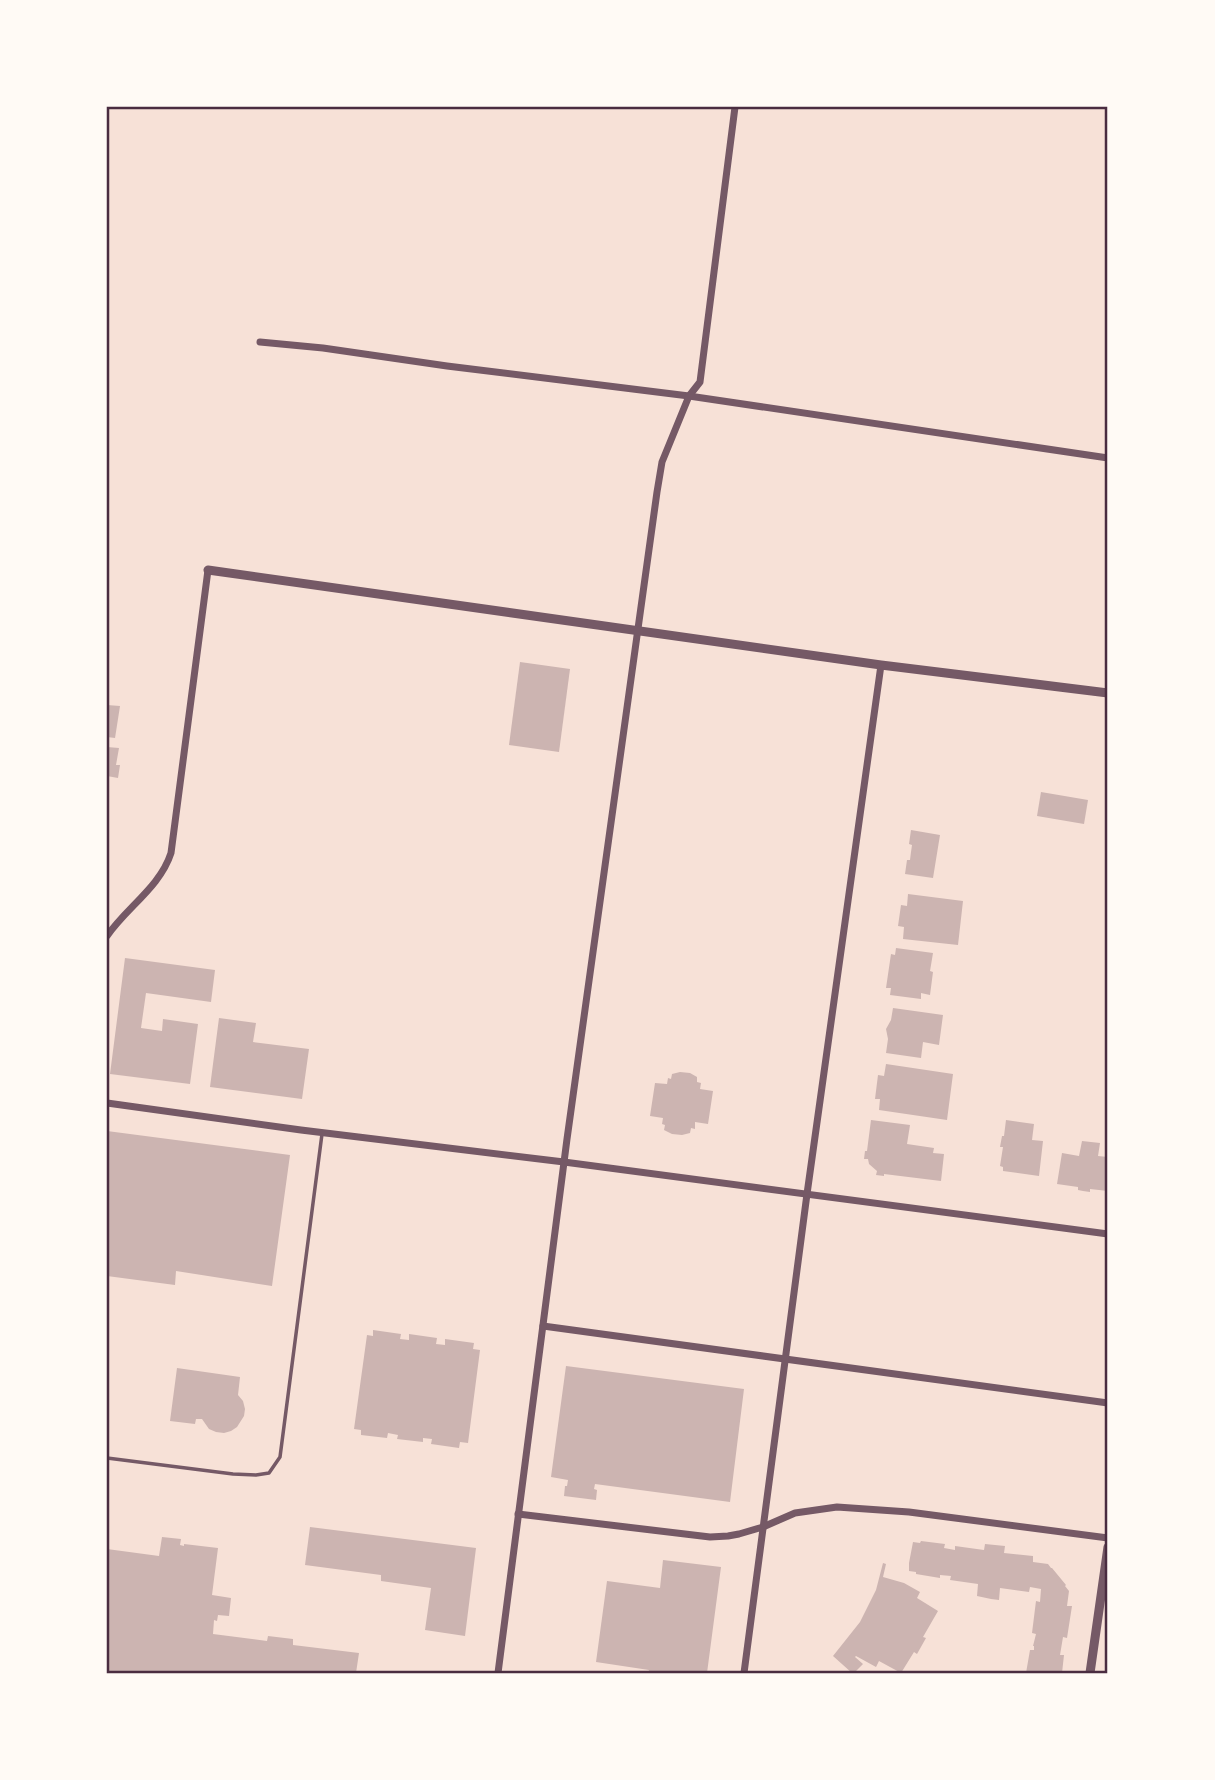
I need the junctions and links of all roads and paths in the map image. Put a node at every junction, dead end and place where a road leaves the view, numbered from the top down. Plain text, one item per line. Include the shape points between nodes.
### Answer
1 (734, 107) edge
2 (260, 342) dead end
3 (689, 396) junction
4 (1108, 458) edge
5 (208, 570) joint
6 (637, 631) junction
7 (881, 665) junction
8 (1108, 694) edge
9 (107, 936) edge
10 (107, 1103) edge
11 (323, 1132) junction
12 (564, 1162) junction
13 (807, 1194) junction
14 (1108, 1234) edge
15 (543, 1326) junction
16 (785, 1359) junction
17 (1108, 1403) edge
18 (107, 1458) edge
19 (518, 1514) junction
20 (763, 1527) junction
21 (1108, 1538) edge
22 (1108, 1547) edge
23 (498, 1673) edge
24 (744, 1673) edge
25 (1090, 1673) edge

1 - 3 street via 701,383
2 - 3 street
3 - 4 street
3 - 6 street via 662,462
5 - 6 street
5 - 9 street via 172,853 157,880
6 - 7 street
6 - 12 street
7 - 8 street
7 - 13 street
10 - 11 street
11 - 12 street
11 - 18 lane via 280,1457 270,1473 233,1474
12 - 13 street
12 - 15 street
13 - 14 street
13 - 16 street
15 - 16 street
15 - 19 street
16 - 17 street
16 - 20 street
19 - 20 street via 710,1537
19 - 23 street
20 - 21 street via 795,1513 855,1507
20 - 24 street
22 - 25 street

